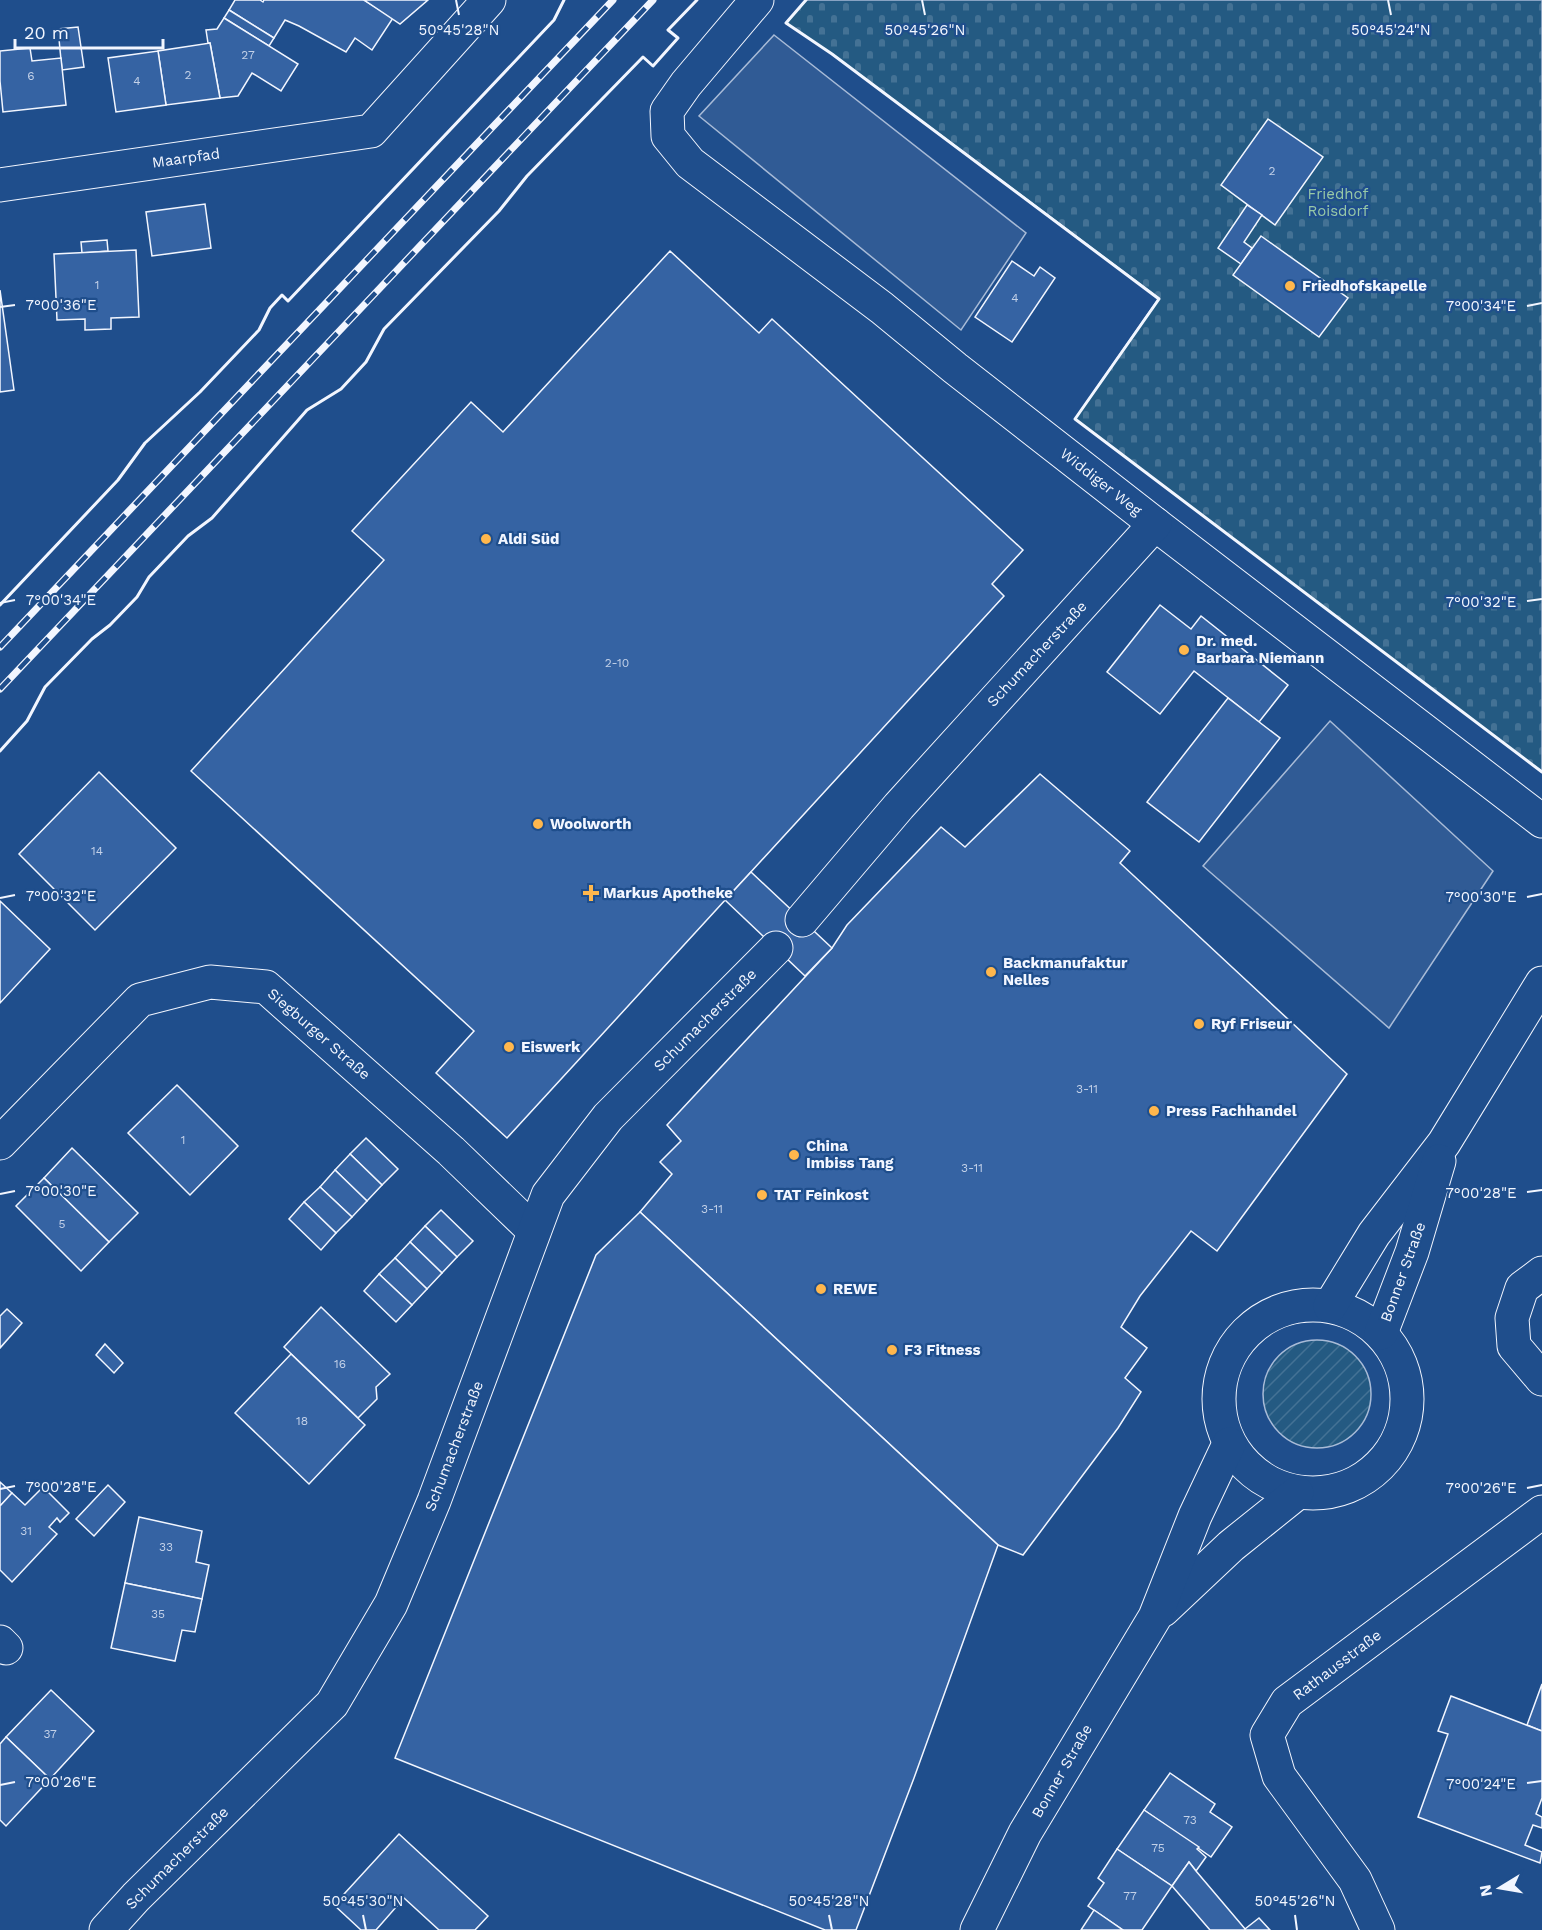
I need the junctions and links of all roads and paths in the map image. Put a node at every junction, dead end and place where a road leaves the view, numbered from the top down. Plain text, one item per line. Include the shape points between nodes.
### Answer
1 (489, 0) edge
2 (757, 0) edge
3 (0, 185) edge
4 (1155, 524) junction
5 (1542, 821) edge
6 (802, 920) dead end
7 (776, 948) dead end
8 (1542, 983) edge
9 (0, 1143) edge
10 (1444, 1143) junction
11 (534, 1231) junction
12 (1542, 1273) edge
13 (1330, 1306) junction
14 (1381, 1333) junction
15 (1542, 1379) edge
16 (1229, 1444) junction
17 (1296, 1493) junction
18 (1542, 1512) edge
19 (1155, 1617) junction
20 (106, 1930) edge
21 (977, 1930) edge
22 (1378, 1930) edge

1 - 3 street, Maarpfad via 371,131
2 - 4 street, Widdiger Weg via 667,111 668,136 690,163 882,308
4 - 5 street, Widdiger Weg
4 - 6 street, Schumacherstraße via 899,806
7 - 11 street, Schumacherstraße via 608,1117 548,1196
8 - 10 street, Bonner Straße
9 - 11 street, Siegburger Straße via 140,1000 210,982 266,987
10 - 13 street, Bonner Straße via 1374,1234
10 - 14 street, Bonner Straße via 1412,1252
11 - 20 street, Schumacherstraße via 434,1501 391,1604 332,1704
12 - 15 street via 1522,1288 1512,1318 1514,1346
13 - 14 street via 1358,1315
13 - 16 street via 1307,1304 1284,1309 1263,1318 1236,1343 1221,1376 1218,1410
14 - 17 street via 1403,1366 1408,1406 1397,1444 1372,1475 1354,1484 1336,1492
16 - 17 street via 1246,1467 1269,1484
16 - 19 street, Bonner Straße
17 - 19 street, Bonner Straße via 1231,1546
18 - 22 street, Rathausstraße via 1287,1702 1267,1735 1279,1776 1355,1880
19 - 21 street, Bonner Straße via 1026,1833

